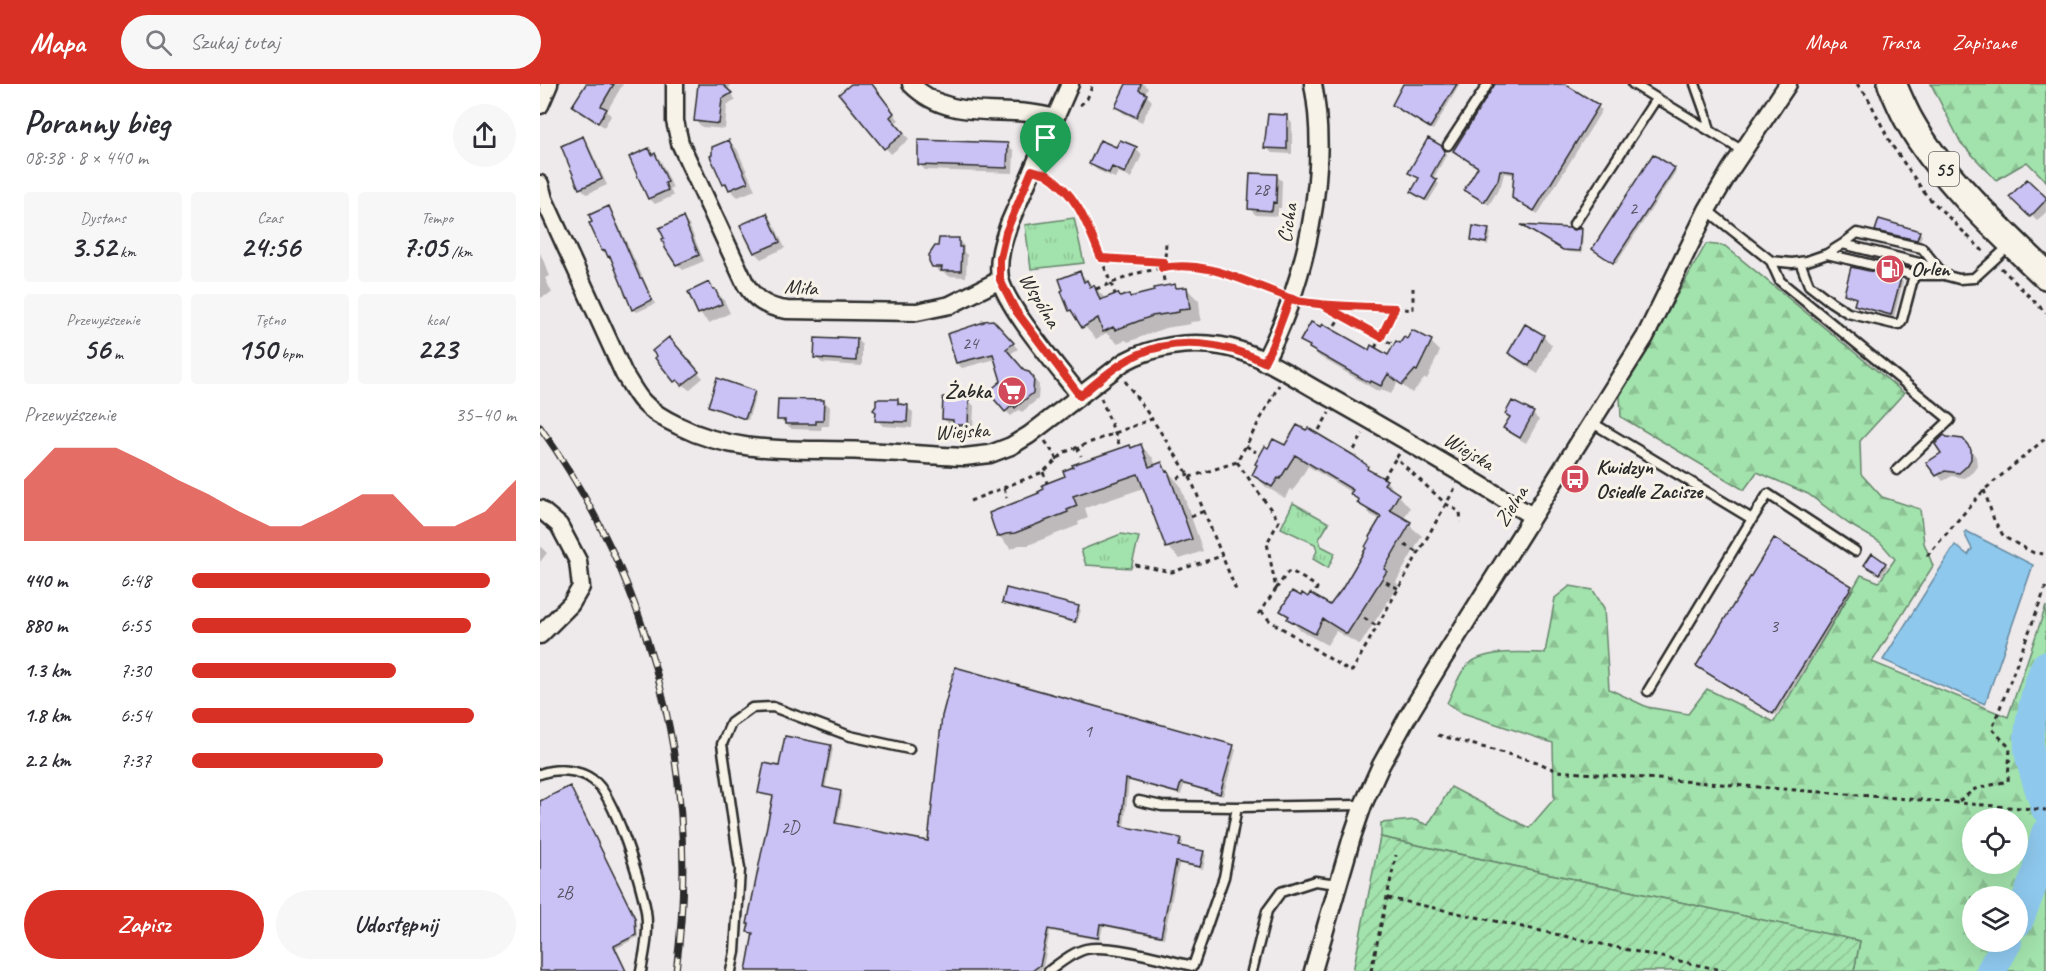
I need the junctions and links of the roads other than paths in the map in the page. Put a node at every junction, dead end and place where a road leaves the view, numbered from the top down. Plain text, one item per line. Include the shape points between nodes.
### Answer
1 (549, 84) edge
2 (675, 84) edge
3 (911, 84) edge
4 (1070, 84) edge
5 (1313, 84) edge
6 (1488, 84) edge
7 (1633, 84) edge
8 (1695, 84) edge
9 (1788, 84) edge
10 (1893, 84) edge
11 (1656, 99) junction
12 (540, 105) edge
13 (1055, 118) junction
14 (1710, 131) junction
15 (1448, 145) dead end
16 (1743, 151) junction
17 (540, 184) edge
18 (1707, 210) junction
19 (1574, 224) dead end
20 (2012, 242) junction
21 (1843, 244) junction
22 (1827, 254) junction
23 (1770, 261) junction
24 (1800, 262) junction
25 (1914, 275) junction
26 (1944, 275) junction
27 (2046, 275) edge
28 (1000, 280) junction
29 (1264, 362) junction
30 (1080, 396) junction
31 (1591, 422) junction
32 (1897, 470) dead end
33 (540, 509) edge
34 (1532, 516) junction
35 (1752, 519) junction
36 (1855, 551) dead end
37 (540, 635) edge
38 (1648, 691) dead end
39 (909, 748) dead end
40 (540, 774) edge
41 (1139, 801) dead end
42 (1363, 805) junction
43 (1237, 807) junction
44 (1338, 884) junction
45 (641, 971) edge
46 (731, 971) edge
47 (1049, 971) edge
48 (1252, 971) edge
49 (1313, 971) edge

1 - 12 street
2 - 28 street, Miła via 675,121 680,143 749,291 762,303 788,310 917,312 950,305
3 - 13 street via 928,98 952,108 1038,113
4 - 13 street, Wspólna
5 - 29 street, Cicha via 1319,133 1312,221 1303,261
6 - 15 lane
7 - 11 lane
8 - 14 lane
9 - 16 street, Zielna
10 - 20 main road, 55 via 1910,123 1937,161
11 - 14 lane
11 - 19 lane
13 - 28 street, Wspólna via 1006,232
14 - 16 lane
16 - 18 street, Zielna
17 - 30 street, Wiejska via 632,388 651,409 701,436 769,450 971,457 1011,446
18 - 23 lane
18 - 31 street, Zielna via 1645,337
20 - 26 lane via 1974,278
20 - 27 main road, 55
21 - 22 lane
21 - 26 lane via 1923,264
21 - 26 lane via 1857,233 1922,248
22 - 24 lane
22 - 25 lane
23 - 24 lane
23 - 32 lane via 1780,281 1950,420
24 - 25 lane via 1809,285 1831,302 1848,313 1894,324 1902,320
25 - 26 lane
28 - 30 street, Wspólna via 1016,311
29 - 30 street, Wiejska via 1220,346 1170,346 1138,354
29 - 34 street, Wiejska via 1408,440
31 - 34 street, Zielna
31 - 35 lane
33 - 37 street via 559,525 578,561 581,587 571,604
34 - 42 street, Zielna via 1407,717
35 - 36 lane via 1768,494
35 - 38 lane
39 - 46 lane via 850,736 773,707 752,708 731,723 722,744 740,869
40 - 45 lane via 572,771 593,779 605,792 624,833 646,912 647,941
41 - 43 lane via 1162,806
42 - 43 lane
42 - 44 street, Zielna
43 - 47 lane via 1224,877 1193,966 1101,948 1083,950
44 - 48 lane via 1315,881 1281,891 1267,911
44 - 49 street, Zielna

